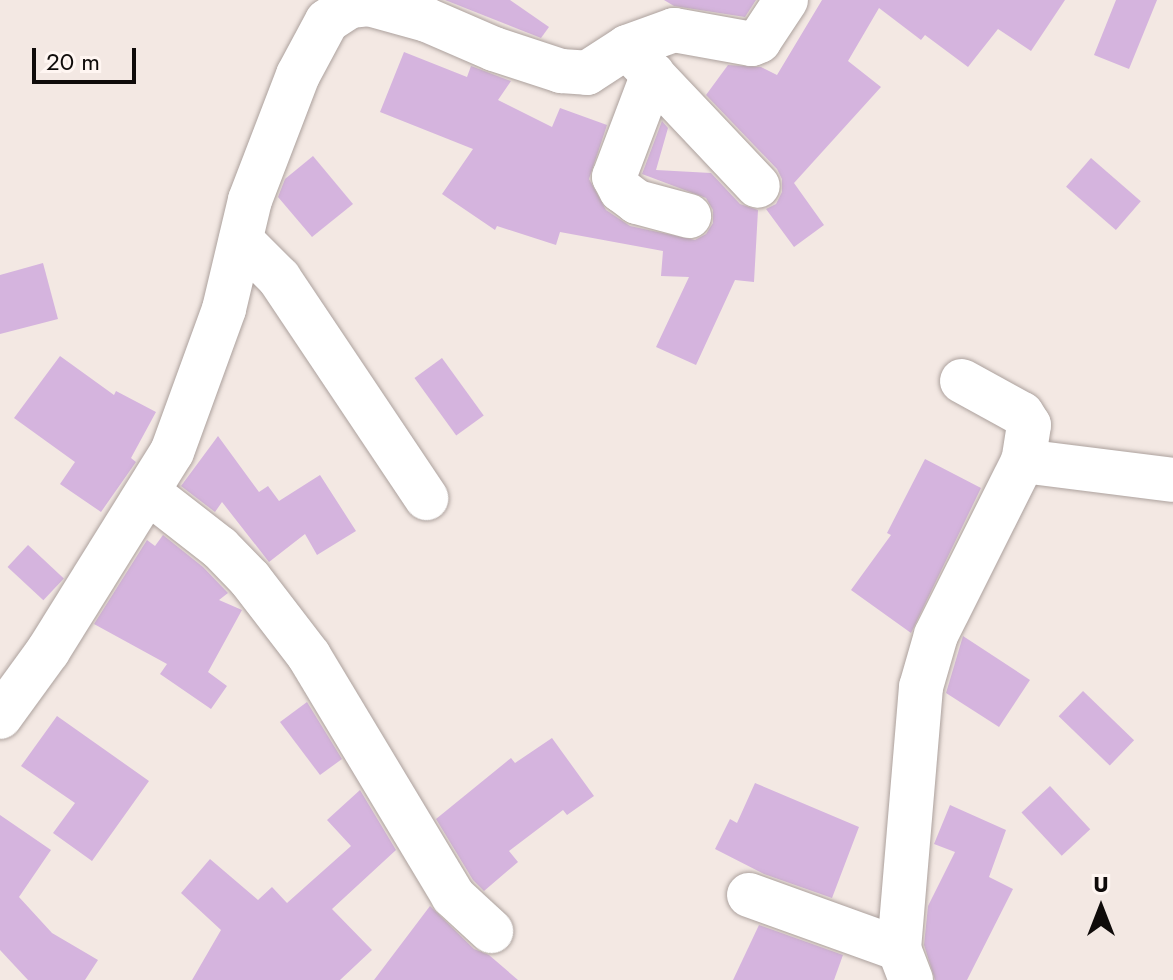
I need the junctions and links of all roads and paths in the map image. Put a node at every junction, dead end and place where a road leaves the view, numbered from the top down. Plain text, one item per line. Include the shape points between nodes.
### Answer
1 (786, 0) edge
2 (640, 61) junction
3 (758, 186) dead end
4 (689, 216) dead end
5 (241, 240) junction
6 (962, 381) dead end
7 (1023, 461) junction
8 (1173, 480) edge
9 (148, 492) junction
10 (426, 498) dead end
11 (0, 717) edge
12 (749, 895) dead end
13 (491, 931) dead end
14 (905, 964) edge

1 - 2 street via 752,44 674,30
2 - 3 street
2 - 4 street via 614,177 637,202
2 - 5 street via 587,73 561,71 427,20 369,4 350,6 327,21 298,75 250,200
5 - 9 street via 224,309 172,452
5 - 10 street via 279,278
6 - 7 street via 1022,414 1029,425
7 - 8 street
7 - 14 street via 936,635 921,687
9 - 11 street
9 - 13 street via 220,548 250,579 309,656 453,896
12 - 14 street

